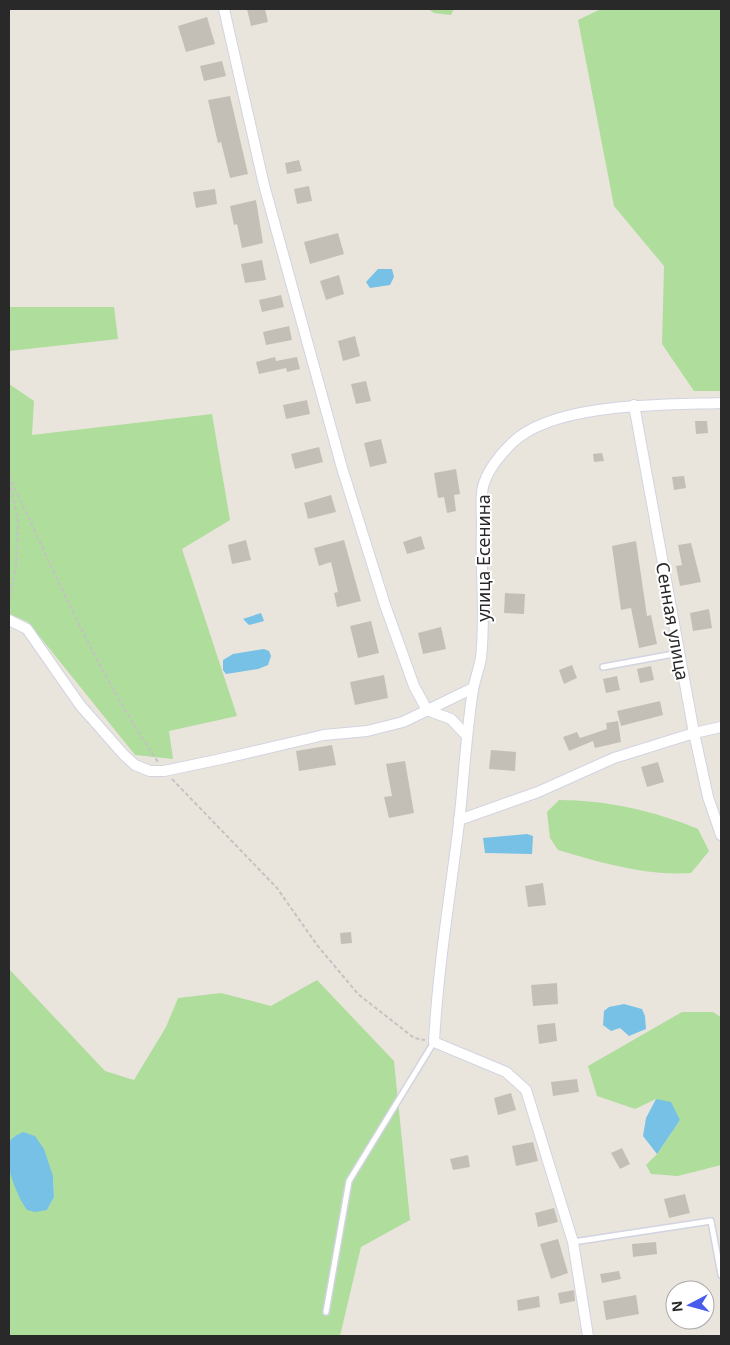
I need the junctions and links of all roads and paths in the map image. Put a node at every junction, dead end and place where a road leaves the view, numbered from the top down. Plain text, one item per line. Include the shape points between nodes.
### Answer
1 (224, 9) edge
2 (721, 403) edge
3 (634, 406) junction
4 (9, 476) edge
5 (9, 481) edge
6 (9, 600) edge
7 (9, 620) edge
8 (679, 653) junction
9 (604, 667) dead end
10 (473, 688) junction
11 (427, 710) junction
12 (721, 727) edge
13 (694, 733) junction
14 (467, 736) junction
15 (164, 771) junction
16 (459, 820) junction
17 (721, 835) edge
18 (434, 1042) junction
19 (573, 1242) junction
20 (721, 1275) edge
21 (326, 1312) dead end
22 (588, 1336) edge

1 - 11 street via 264,185 342,468 385,605 414,686
2 - 3 street, улица Есенина
3 - 8 street, Сенная улица
3 - 10 street, улица Есенина via 543,423 514,441 493,465 483,488 480,573 485,611 480,660
4 - 15 path via 85,634 143,740
5 - 6 path via 18,519 16,567
7 - 15 street via 27,629 80,705 124,755 135,765 150,771
8 - 9 lane
8 - 13 street, Сенная улица
10 - 11 street
10 - 14 street, улица Есенина
11 - 14 street via 451,719
11 - 15 street via 403,722 367,731 324,735
12 - 13 street
13 - 16 street via 614,758 538,792
13 - 17 street, Сенная улица via 708,797
14 - 16 street, улица Есенина
15 - 18 path via 277,888 317,945 358,994 414,1038
16 - 18 street, улица Есенина via 437,985
18 - 19 street via 506,1072 526,1090
18 - 21 lane via 349,1181
19 - 20 lane via 711,1221
19 - 22 street

